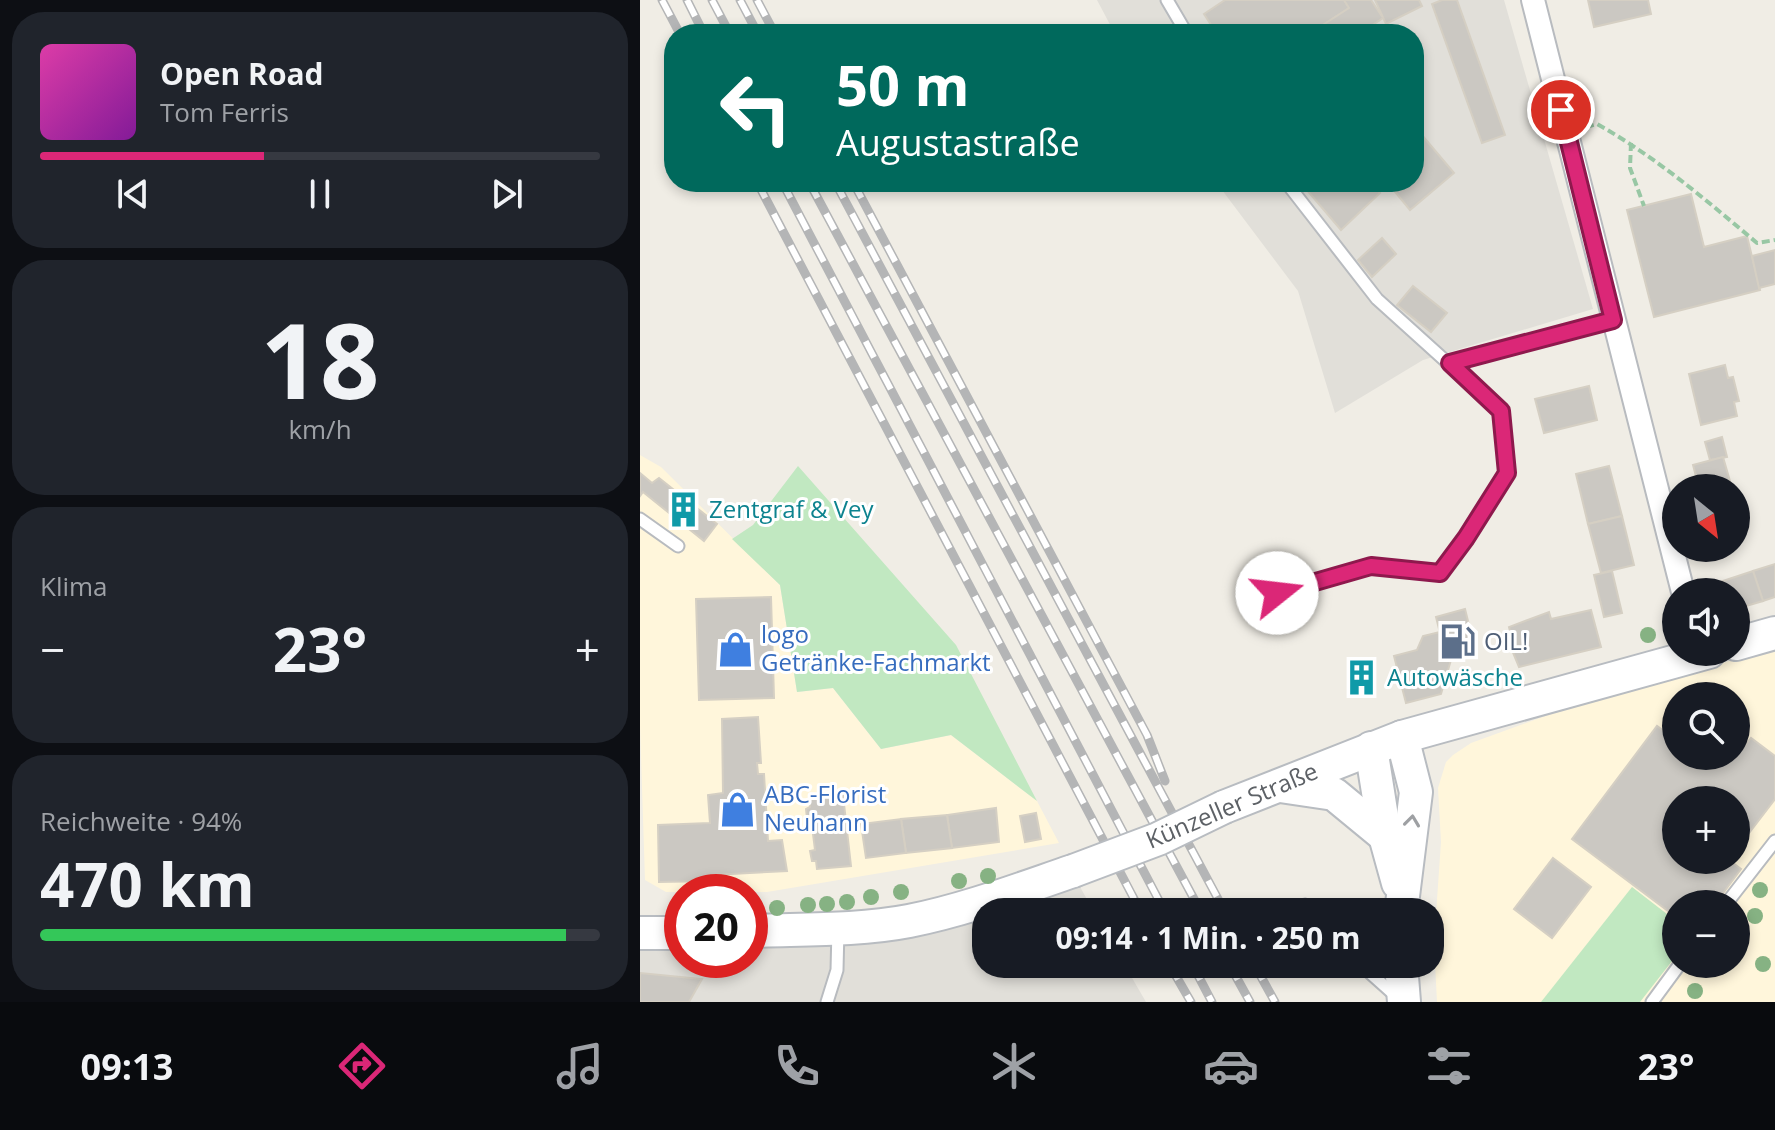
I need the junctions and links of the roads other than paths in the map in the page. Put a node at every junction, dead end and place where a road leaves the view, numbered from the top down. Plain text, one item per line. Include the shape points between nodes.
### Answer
1 (1167, 0) edge
2 (1533, 0) edge
3 (1181, 24) edge
4 (1294, 192) edge
5 (1613, 320) junction
6 (1450, 363) junction
7 (640, 519) edge
8 (678, 546) dead end
9 (1679, 578) edge
10 (1277, 593) dead end
11 (1775, 633) edge
12 (1750, 640) edge
13 (1662, 664) edge
14 (1402, 737) junction
15 (1371, 748) junction
16 (1277, 785) junction
17 (1385, 836) junction
18 (1775, 841) edge
19 (1737, 890) edge
20 (1400, 898) edge
21 (1403, 898) edge
22 (838, 929) junction
23 (768, 931) edge
24 (640, 933) edge
25 (664, 933) edge
26 (1376, 978) edge
27 (1402, 978) edge
28 (1670, 978) edge
29 (827, 1002) edge
30 (1404, 1002) edge
31 (1652, 1002) edge

1 - 3 lane
2 - 5 street
4 - 6 lane via 1377,299
5 - 6 lane
5 - 9 street
6 - 10 lane via 1501,411 1507,473 1440,573 1371,566
7 - 8 lane
11 - 12 main road
13 - 14 main road, Künzeller Straße
14 - 15 main road, Künzeller Straße
21 -> 14 main road via 1416,792
15 - 16 main road, Künzeller Straße
15 - 17 main road
16 - 17 main road via 1334,794
16 - 22 main road, Künzeller Straße, bridge via 1158,839 985,901 909,921
17 - 20 main road
18 - 19 lane
22 - 23 main road, Künzeller Straße
22 - 29 lane via 837,970
24 - 25 main road
26 - 30 lane
27 - 30 main road
28 - 31 lane

